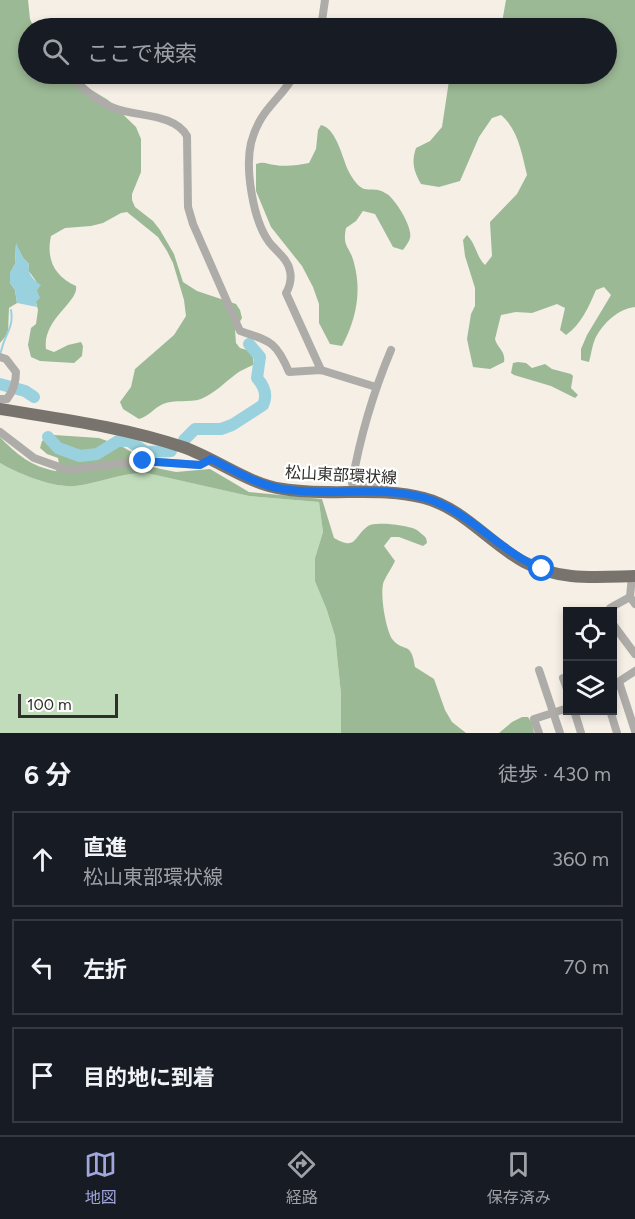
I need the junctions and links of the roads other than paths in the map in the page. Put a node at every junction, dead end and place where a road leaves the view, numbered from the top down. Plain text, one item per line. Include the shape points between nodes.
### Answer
1 (325, 0) edge
2 (322, 18) edge
3 (80, 84) edge
4 (288, 84) edge
5 (391, 350) dead end
6 (0, 357) edge
7 (321, 370) junction
8 (376, 387) junction
9 (0, 399) edge
10 (0, 409) edge
11 (0, 432) edge
12 (211, 459) junction
13 (391, 494) junction
14 (634, 576) edge
15 (632, 600) edge
16 (613, 607) edge
17 (617, 630) edge
18 (635, 654) edge
19 (539, 670) dead end
20 (635, 671) edge
21 (617, 682) edge
22 (617, 688) edge
23 (563, 709) edge
24 (553, 713) junction
25 (575, 715) edge
26 (611, 715) edge
27 (635, 731) edge
28 (539, 733) edge
29 (560, 733) edge
30 (581, 733) edge
31 (617, 733) edge

1 - 2 street
3 - 7 street via 113,108 165,120 184,130 188,207 240,331 273,343 289,372
4 - 7 street via 255,130 251,183 263,229 290,269 291,284 286,293
5 - 8 street
6 - 9 street via 16,372 12,393 7,399
7 - 8 street
8 - 13 street via 352,483 385,486
10 - 12 main road, 松山東部環状線 via 113,428
11 - 12 street via 34,458 68,470 134,461 200,465
12 - 13 main road, 松山東部環状線 via 263,484 284,489
13 - 14 main road, 松山東部環状線 via 444,505 524,562 542,569 574,578
14 - 15 street
15 - 16 street
17 - 18 street
19 - 24 street
20 - 21 street
22 - 27 street
23 - 24 street
24 - 28 street via 534,719
24 - 29 street
25 - 30 street
26 - 31 street

